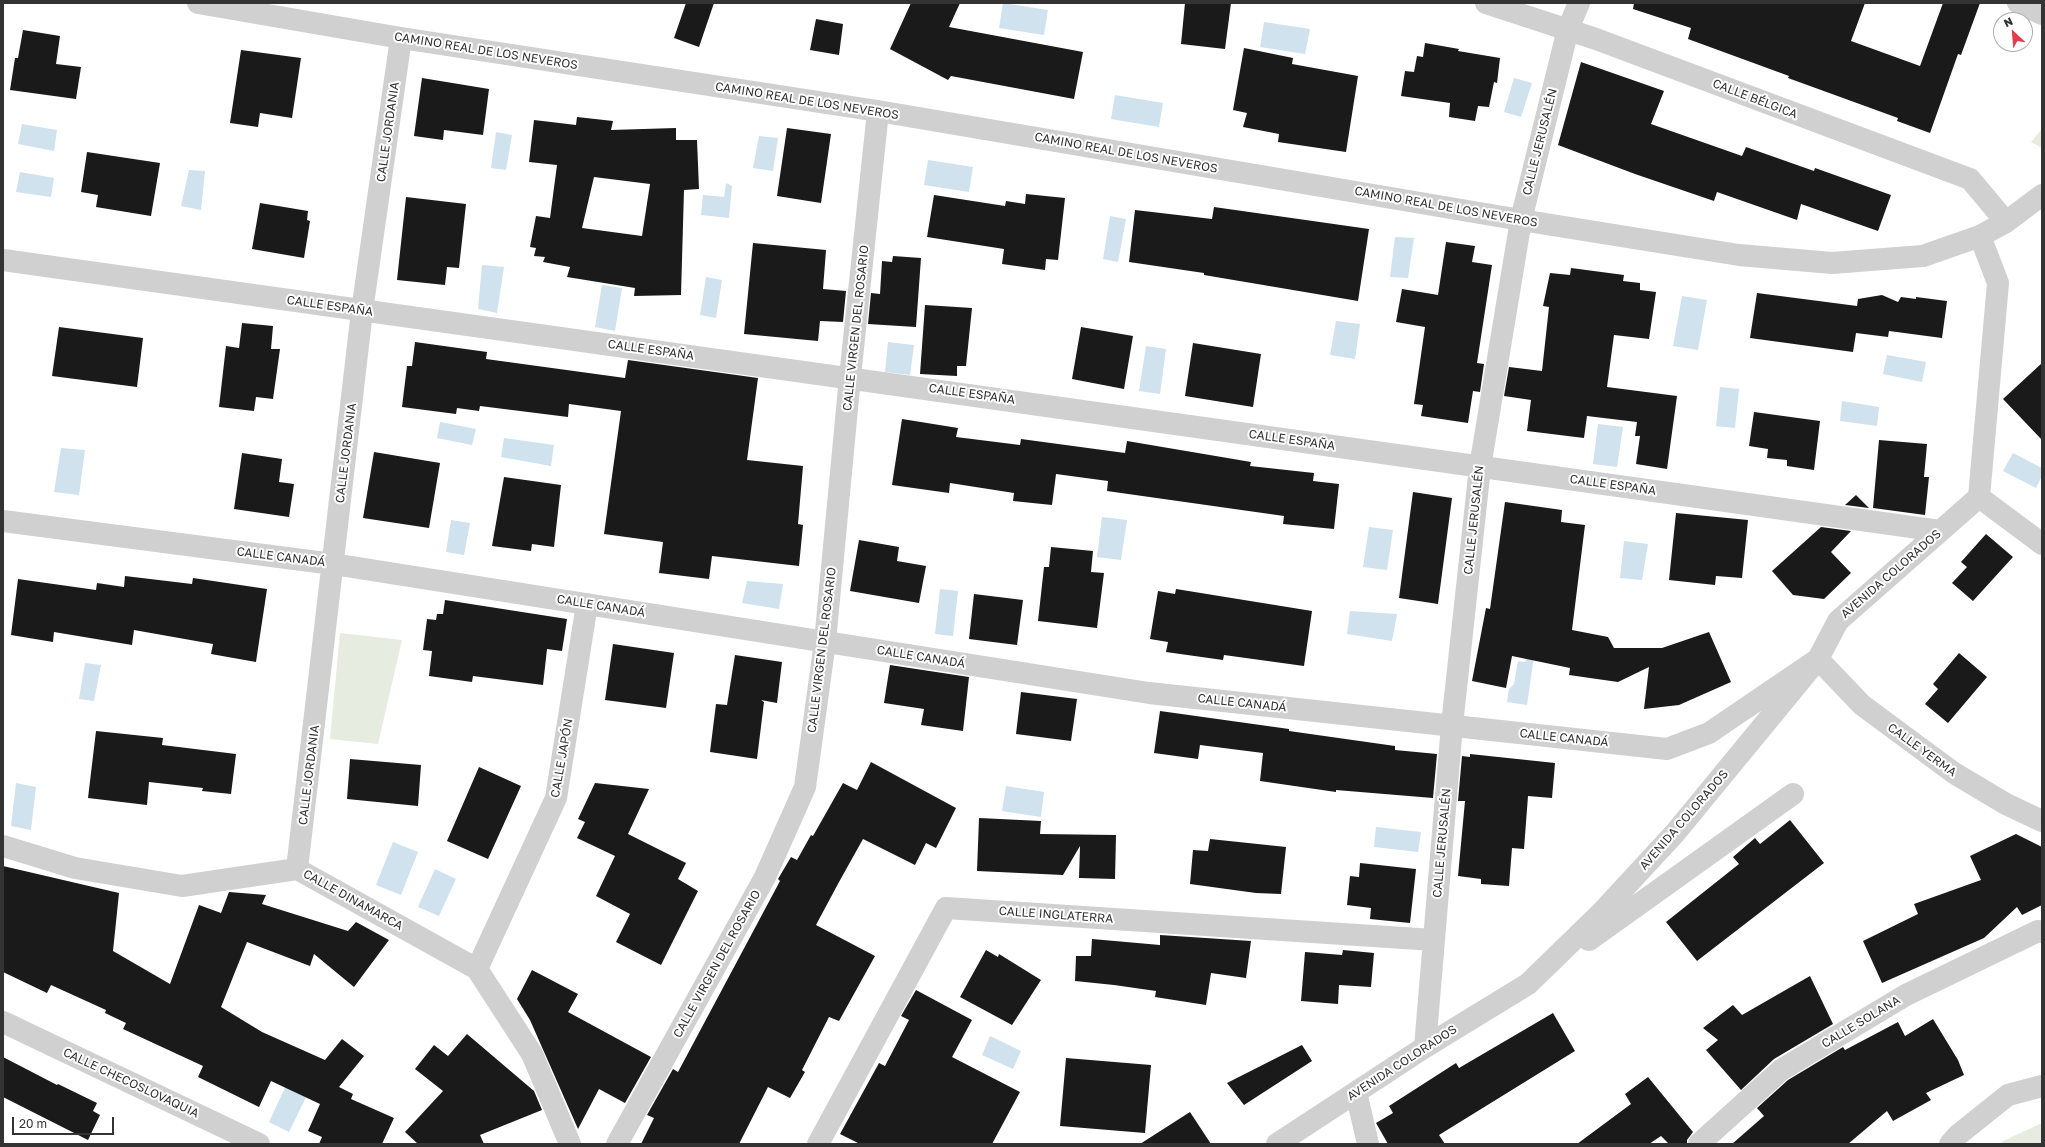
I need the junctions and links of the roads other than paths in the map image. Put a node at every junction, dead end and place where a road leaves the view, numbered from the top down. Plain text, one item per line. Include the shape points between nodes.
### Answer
1 (198, 3) edge
2 (1486, 3) edge
3 (1579, 3) edge
4 (2018, 3) edge
5 (2042, 14) edge
6 (1568, 29) junction
7 (401, 38) junction
8 (878, 112) junction
9 (2039, 203) edge
10 (1521, 220) junction
11 (2006, 222) junction
12 (1980, 236) junction
13 (3, 260) edge
14 (362, 311) junction
15 (850, 377) junction
16 (1480, 467) junction
17 (1979, 496) junction
18 (3, 521) edge
19 (1940, 531) junction
20 (2042, 544) edge
21 (333, 564) junction
22 (587, 604) junction
23 (825, 642) junction
24 (1818, 659) junction
25 (1452, 725) junction
26 (1793, 794) dead end
27 (2042, 821) edge
28 (3, 846) edge
29 (298, 869) junction
30 (2042, 932) edge
31 (1434, 940) junction
32 (477, 970) junction
33 (1528, 984) junction
34 (3, 1022) edge
35 (1425, 1047) junction
36 (2042, 1086) edge
37 (1356, 1092) junction
38 (259, 1144) edge
39 (570, 1144) edge
40 (617, 1144) edge
41 (818, 1144) edge
42 (1277, 1144) edge
43 (1368, 1144) edge
44 (1699, 1144) edge
45 (1950, 1144) edge

1 - 7 street, CAMINO REAL DE LOS NEVEROS
2 - 6 street, CALLE BÉLGICA
3 - 6 street, CALLE JERUSALÉN
4 - 5 street
6 - 10 street, CALLE JERUSALÉN
6 - 11 street, CALLE BÉLGICA via 1970,180
7 - 8 street, CAMINO REAL DE LOS NEVEROS
7 - 14 street, CALLE JORDANIA
8 - 10 street, CAMINO REAL DE LOS NEVEROS
8 - 15 street, CALLE VIRGEN DEL ROSARIO
9 - 11 street, CAMINO REAL DE LOS NEVEROS
10 - 12 street, CAMINO REAL DE LOS NEVEROS via 1739,255 1832,263 1923,256
10 - 16 street, CALLE JERUSALÉN
11 - 12 street, CAMINO REAL DE LOS NEVEROS
12 - 17 street via 1998,283
13 - 14 street, CALLE ESPAÑA
14 - 15 street, CALLE ESPAÑA
14 - 21 street, CALLE JORDANIA
15 - 16 street, CALLE ESPAÑA
15 - 23 street, CALLE VIRGEN DEL ROSARIO
16 - 19 street, CALLE ESPAÑA
16 - 25 street, CALLE JERUSALÉN
17 - 19 street, AVENIDA COLORADOS
17 - 20 street
18 - 21 street, CALLE CANADÁ
19 - 24 street, AVENIDA COLORADOS via 1838,621
21 - 22 street, CALLE CANADÁ
21 - 29 street, CALLE JORDANIA
22 - 23 street, CALLE CANADÁ
22 - 32 street, CALLE JAPÓN via 556,798
23 - 25 street, CALLE CANADÁ via 1149,693
23 - 40 street, CALLE VIRGEN DEL ROSARIO via 805,787 765,877
24 - 25 street, CALLE CANADÁ via 1709,733 1667,749
24 - 27 street, CALLE YERMA via 1862,705 1954,773 2006,804
24 - 33 street, AVENIDA COLORADOS via 1675,833 1601,914
25 - 31 street, CALLE JERUSALÉN
26 - 33 street, AVENIDA COLORADOS
28 - 29 street, CALLE DINAMARCA via 75,868 182,886
29 - 32 street, CALLE DINAMARCA
30 - 44 street, CALLE SOLANA via 1906,995 1781,1070
31 - 35 street, CALLE JERUSALÉN
31 - 41 street, CALLE INGLATERRA via 946,908
32 - 39 street, CALLE DINAMARCA via 532,1054
33 - 35 street, AVENIDA COLORADOS
34 - 38 street, CALLE CHECOSLOVAQUIA
35 - 37 street, AVENIDA COLORADOS
36 - 45 street via 2008,1095
37 - 42 street, AVENIDA COLORADOS
37 - 43 street

